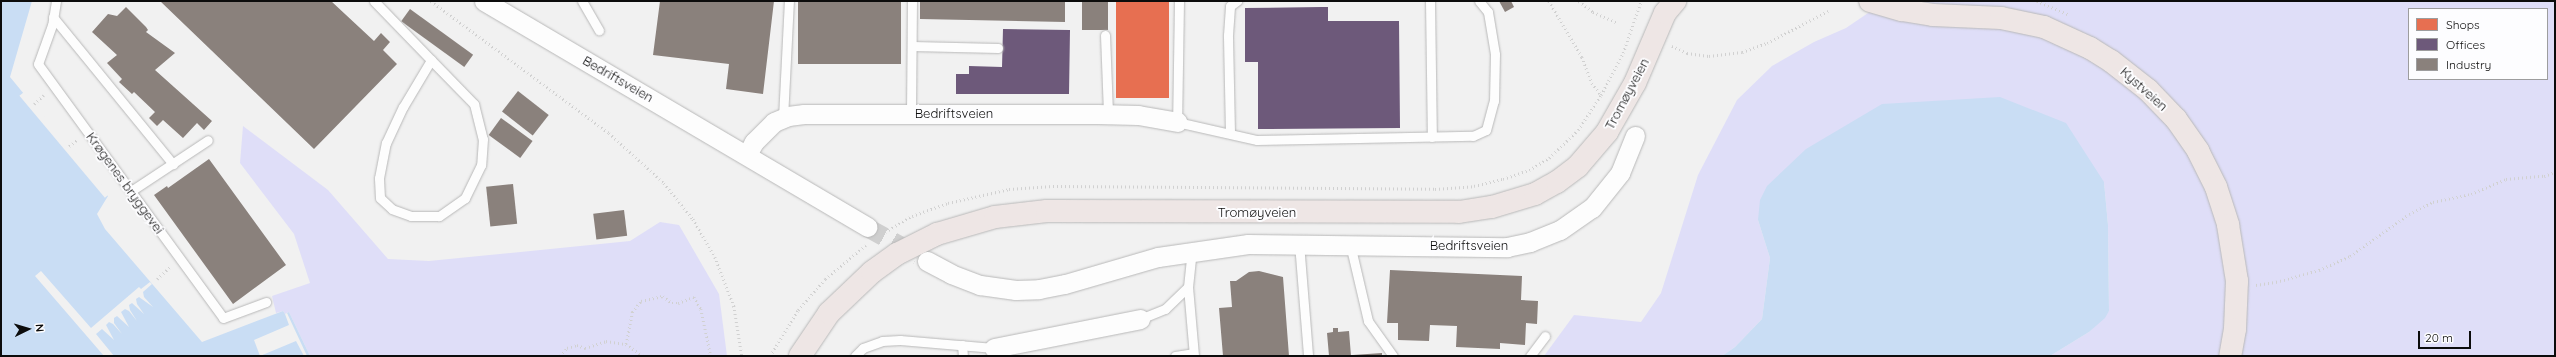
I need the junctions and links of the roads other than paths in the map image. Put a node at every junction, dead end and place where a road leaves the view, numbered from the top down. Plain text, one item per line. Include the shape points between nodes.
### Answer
1 (56, 1) edge
2 (374, 1) edge
3 (582, 1) edge
4 (789, 1) edge
5 (912, 1) edge
6 (1179, 1) edge
7 (1238, 1) edge
8 (1430, 1) edge
9 (1479, 1) edge
10 (1870, 1) edge
11 (488, 2) edge
12 (1668, 5) edge
13 (53, 17) junction
14 (599, 31) dead end
15 (1105, 35) dead end
16 (912, 46) junction
17 (998, 48) dead end
18 (431, 60) junction
19 (911, 113) junction
20 (1108, 114) junction
21 (782, 118) junction
22 (1177, 122) junction
23 (1230, 133) junction
24 (1635, 136) dead end
25 (1432, 137) junction
26 (208, 140) dead end
27 (746, 155) junction
28 (172, 164) junction
29 (131, 191) junction
30 (874, 234) tunnel mouth
31 (1299, 243) junction
32 (1350, 244) junction
33 (1192, 251) junction
34 (927, 261) tunnel mouth
35 (1188, 287) junction
36 (266, 302) dead end
37 (1140, 319) joint
38 (1545, 336) dead end
39 (962, 345) junction
40 (994, 348) joint
41 (1194, 354) edge
42 (800, 356) edge
43 (855, 356) edge
44 (963, 356) edge
45 (1175, 356) edge
46 (1308, 356) edge
47 (1393, 356) edge
48 (1530, 356) edge
49 (2230, 356) edge

1 - 13 lane, Krøgenes bryggevei
2 - 18 lane
3 - 14 lane
4 - 21 lane
5 - 16 lane
6 - 22 lane
7 - 23 lane via 1230,6 1228,35
8 - 25 lane
9 - 25 lane via 1488,12 1495,54 1494,101 1486,130 1473,136
10 - 49 main road, Kystveien via 1933,15 2001,18 2044,27 2090,48 2148,90 2176,119 2198,151 2216,187 2228,225 2237,281 2235,330
11 - 27 street, Bedriftsveien
12 - 42 main road, Tromøyveien via 1635,83 1607,132 1578,166 1535,194 1492,207 1459,212 1054,211 995,217 937,234 897,254 872,272 829,313
13 - 28 lane
13 - 29 lane, Krøgenes bryggevei via 38,64
15 - 20 lane
16 - 17 lane
16 - 19 lane
18 - 18 lane via 474,104 483,139 481,165 465,198 439,216 411,216 392,209 380,198 379,178 386,143 403,107
19 - 20 street, Bedriftsveien
19 - 21 street, Bedriftsveien via 824,113
20 - 22 street, Bedriftsveien via 1138,115
21 - 27 street, Bedriftsveien via 763,131
22 - 23 lane
23 - 25 lane via 1257,140
24 - 32 street, Bedriftsveien via 1620,173 1605,194 1576,220 1542,238 1507,247 1491,248
26 - 28 lane
27 - 30 street, Bedriftsveien
28 - 29 lane
29 - 36 lane, Krøgenes bryggevei via 222,318
31 - 32 street, Bedriftsveien
31 - 33 street, Bedriftsveien via 1248,244
31 - 46 lane
32 - 47 lane via 1368,321
33 - 34 street, Bedriftsveien via 1130,264 1065,284 1016,290 980,285
33 - 35 lane
35 - 37 lane via 1165,309
35 - 41 lane
37 - 40 street
38 - 48 lane
39 - 40 lane
39 - 43 lane via 882,341 863,348
39 - 44 lane
41 - 45 lane

